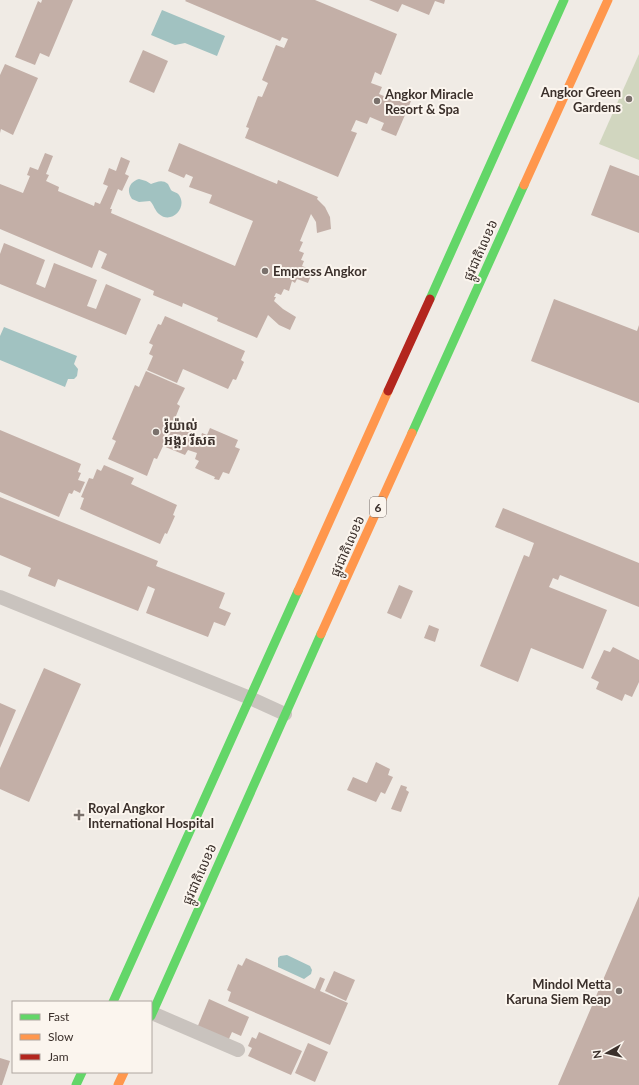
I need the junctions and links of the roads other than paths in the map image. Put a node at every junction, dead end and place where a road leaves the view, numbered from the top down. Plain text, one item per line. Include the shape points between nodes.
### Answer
1 (564, 0) edge
2 (608, 0) edge
3 (0, 597) edge
4 (250, 698) junction
5 (285, 714) junction
6 (114, 1001) edge
7 (152, 1014) edge
8 (238, 1050) dead end
9 (82, 1073) edge
10 (124, 1073) edge
11 (76, 1085) edge
12 (118, 1085) edge

1 - 4 highway, ផ្លូវជាតិលេខ៦
2 - 5 highway, ផ្លូវជាតិលេខ៦ / 6
3 - 4 street
4 - 5 street
4 - 6 highway, ផ្លូវជាតិលេខ៦
5 - 7 highway, ផ្លូវជាតិលេខ៦ / 6
7 - 8 street
9 - 11 highway
10 - 12 highway

